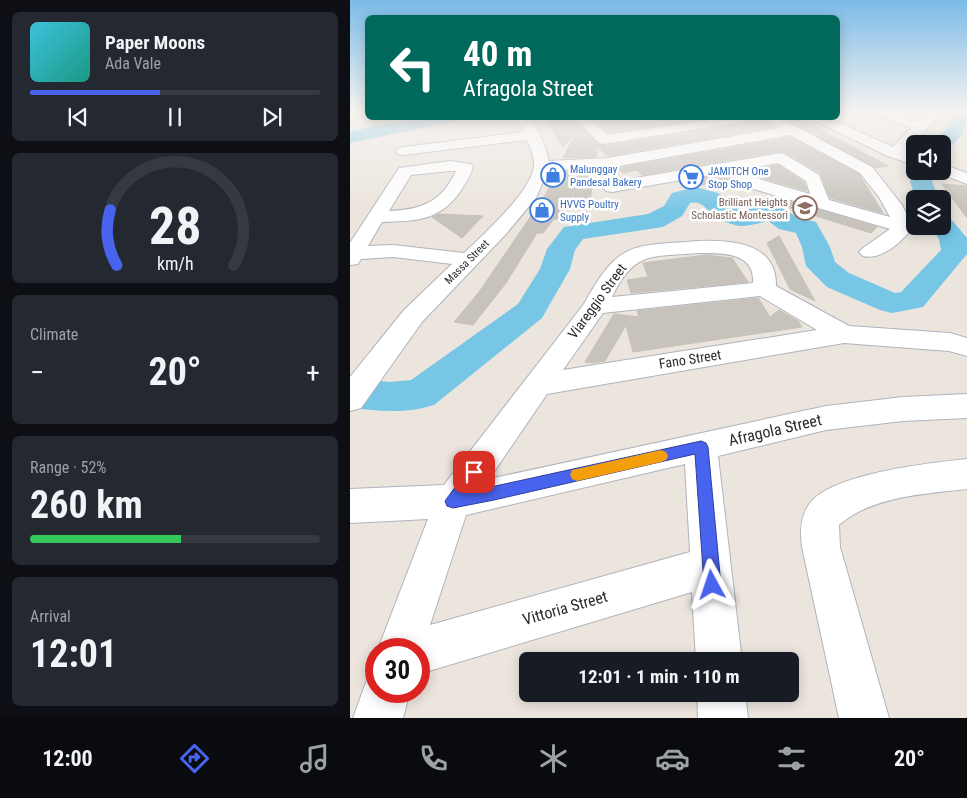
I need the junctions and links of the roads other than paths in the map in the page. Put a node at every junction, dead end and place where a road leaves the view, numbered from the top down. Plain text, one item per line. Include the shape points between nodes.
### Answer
1 (456, 145) edge
2 (536, 145) edge
3 (711, 145) edge
4 (819, 145) edge
5 (876, 145) edge
6 (900, 145) edge
7 (404, 151) dead end
8 (896, 154) junction
9 (906, 157) edge
10 (608, 163) junction
11 (542, 166) junction
12 (732, 167) junction
13 (951, 171) edge
14 (966, 175) edge
15 (822, 204) junction
16 (376, 217) junction
17 (903, 227) junction
18 (870, 252) dead end
19 (352, 256) edge
20 (468, 260) junction
21 (764, 289) junction
22 (594, 306) junction
23 (844, 334) junction
24 (967, 348) edge
25 (537, 384) junction
26 (356, 391) edge
27 (967, 406) edge
28 (701, 447) junction
29 (966, 475) edge
30 (453, 501) junction
31 (350, 506) edge
32 (711, 566) junction
33 (404, 638) edge
34 (430, 648) edge
35 (718, 652) edge
36 (722, 702) edge
37 (382, 703) edge
38 (378, 718) edge
39 (723, 718) edge
40 (864, 718) edge

1 - 7 street
2 - 11 street
3 - 10 street
4 - 17 street via 866,170 901,218
5 - 8 street
6 - 8 street
8 - 9 street
10 - 11 street
10 - 12 street via 615,193
11 - 20 street, Massa Street via 530,194
12 - 15 street via 756,184
12 - 15 street via 781,158 813,179
13 - 14 street
15 - 17 street
16 - 16 street via 405,172 457,165 465,168 447,198 434,209 418,214
16 - 19 street
17 - 18 street
19 - 20 street via 393,251
20 - 26 street, Massa Street via 412,316
21 - 22 street
21 - 22 street, Viareggio Street via 764,274 758,262 741,251 719,247 660,250 632,256 622,264
21 - 23 street
22 - 25 street, Viareggio Street
23 - 24 street via 950,342
23 - 25 street, Fano Street
25 - 30 street, Viareggio Street
27 - 28 street, Afragola Street via 826,418
28 - 30 street, Afragola Street
28 - 32 street
29 - 40 street via 898,484 840,502 824,514 819,528 821,547
30 - 31 street, Afragola Street
30 - 33 street, Viareggio Street
32 - 34 street, Vittoria Street
32 - 35 street
36 - 39 street
37 - 38 street

